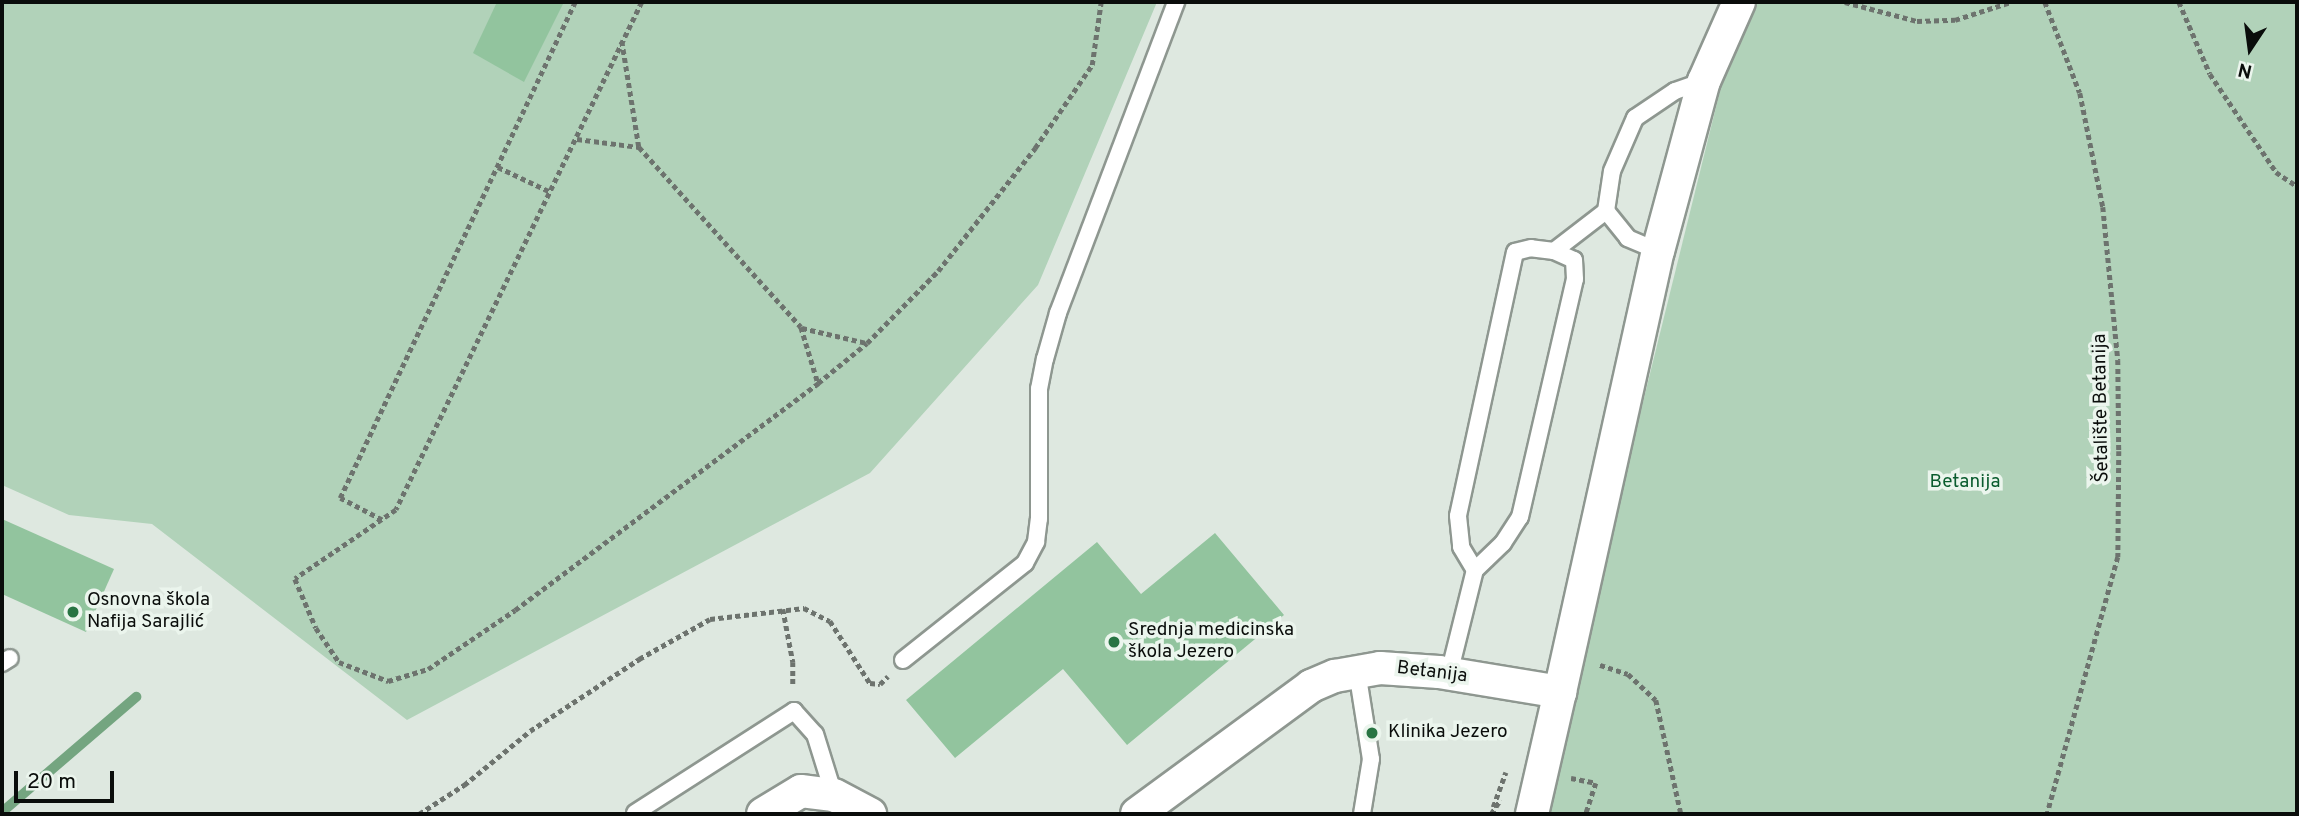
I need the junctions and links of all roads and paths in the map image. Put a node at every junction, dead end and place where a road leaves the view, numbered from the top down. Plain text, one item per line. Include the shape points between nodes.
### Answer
1 (575, 2) edge
2 (642, 2) edge
3 (1101, 2) edge
4 (1176, 2) edge
5 (1739, 2) edge
6 (1845, 2) edge
7 (2011, 2) edge
8 (2045, 2) edge
9 (2179, 2) edge
10 (622, 40) junction
11 (1704, 81) junction
12 (577, 139) junction
13 (639, 147) junction
14 (498, 167) junction
15 (2297, 186) edge
16 (551, 192) junction
17 (1606, 211) junction
18 (1554, 251) junction
19 (1658, 251) junction
20 (801, 327) junction
21 (867, 342) junction
22 (818, 383) junction
23 (382, 520) junction
24 (1475, 570) junction
25 (783, 609) junction
26 (1569, 655) junction
27 (903, 660) joint
28 (1357, 671) junction
29 (1450, 674) junction
30 (1560, 692) junction
31 (794, 710) junction
32 (834, 795) junction
33 (635, 813) edge
34 (419, 814) edge
35 (764, 814) edge
36 (870, 814) edge
37 (1137, 814) edge
38 (1362, 814) edge
39 (1532, 814) edge
40 (1681, 814) edge
41 (2047, 814) edge

1 - 14 path
2 - 10 path
3 - 21 path via 1092,65 1035,148 938,271
4 - 27 lane via 1058,313 1045,359 1038,411 1036,542 1025,563
5 - 11 street
6 - 7 path via 1917,21 1955,20
8 - 41 path, Šetalište Betanija via 2080,93 2103,207 2118,360 2119,425 2118,557
9 - 15 path via 2210,75 2276,172
10 - 12 path
10 - 13 path
11 - 17 lane via 1675,91 1635,118 1612,171
11 - 19 street
12 - 13 path
12 - 16 path
13 - 20 path
14 - 16 path
14 - 23 path via 340,498
16 - 23 path via 397,510
17 - 18 lane
17 - 19 lane via 1628,238
18 - 24 lane via 1574,260 1575,279 1520,517 1503,543
18 - 24 lane via 1531,248 1515,252 1458,516 1461,547
19 - 26 street
20 - 21 path
20 - 22 path
21 - 22 path
22 - 23 path via 515,610 428,669 388,681 339,662 316,628 295,579
24 - 29 lane
25 - 27 path via 804,608 830,621 870,683 880,684
25 - 31 path via 793,662
25 - 34 path via 710,618 530,731 464,785
26 - 30 street
26 - 40 path via 1628,674 1656,700
28 - 29 street, Betanija via 1380,668
28 - 37 street, Betanija via 1311,686
28 - 38 lane via 1371,759
29 - 30 street, Betanija
30 - 39 street
31 - 32 lane via 815,734
31 - 33 lane
32 - 35 street via 801,791
32 - 36 street

